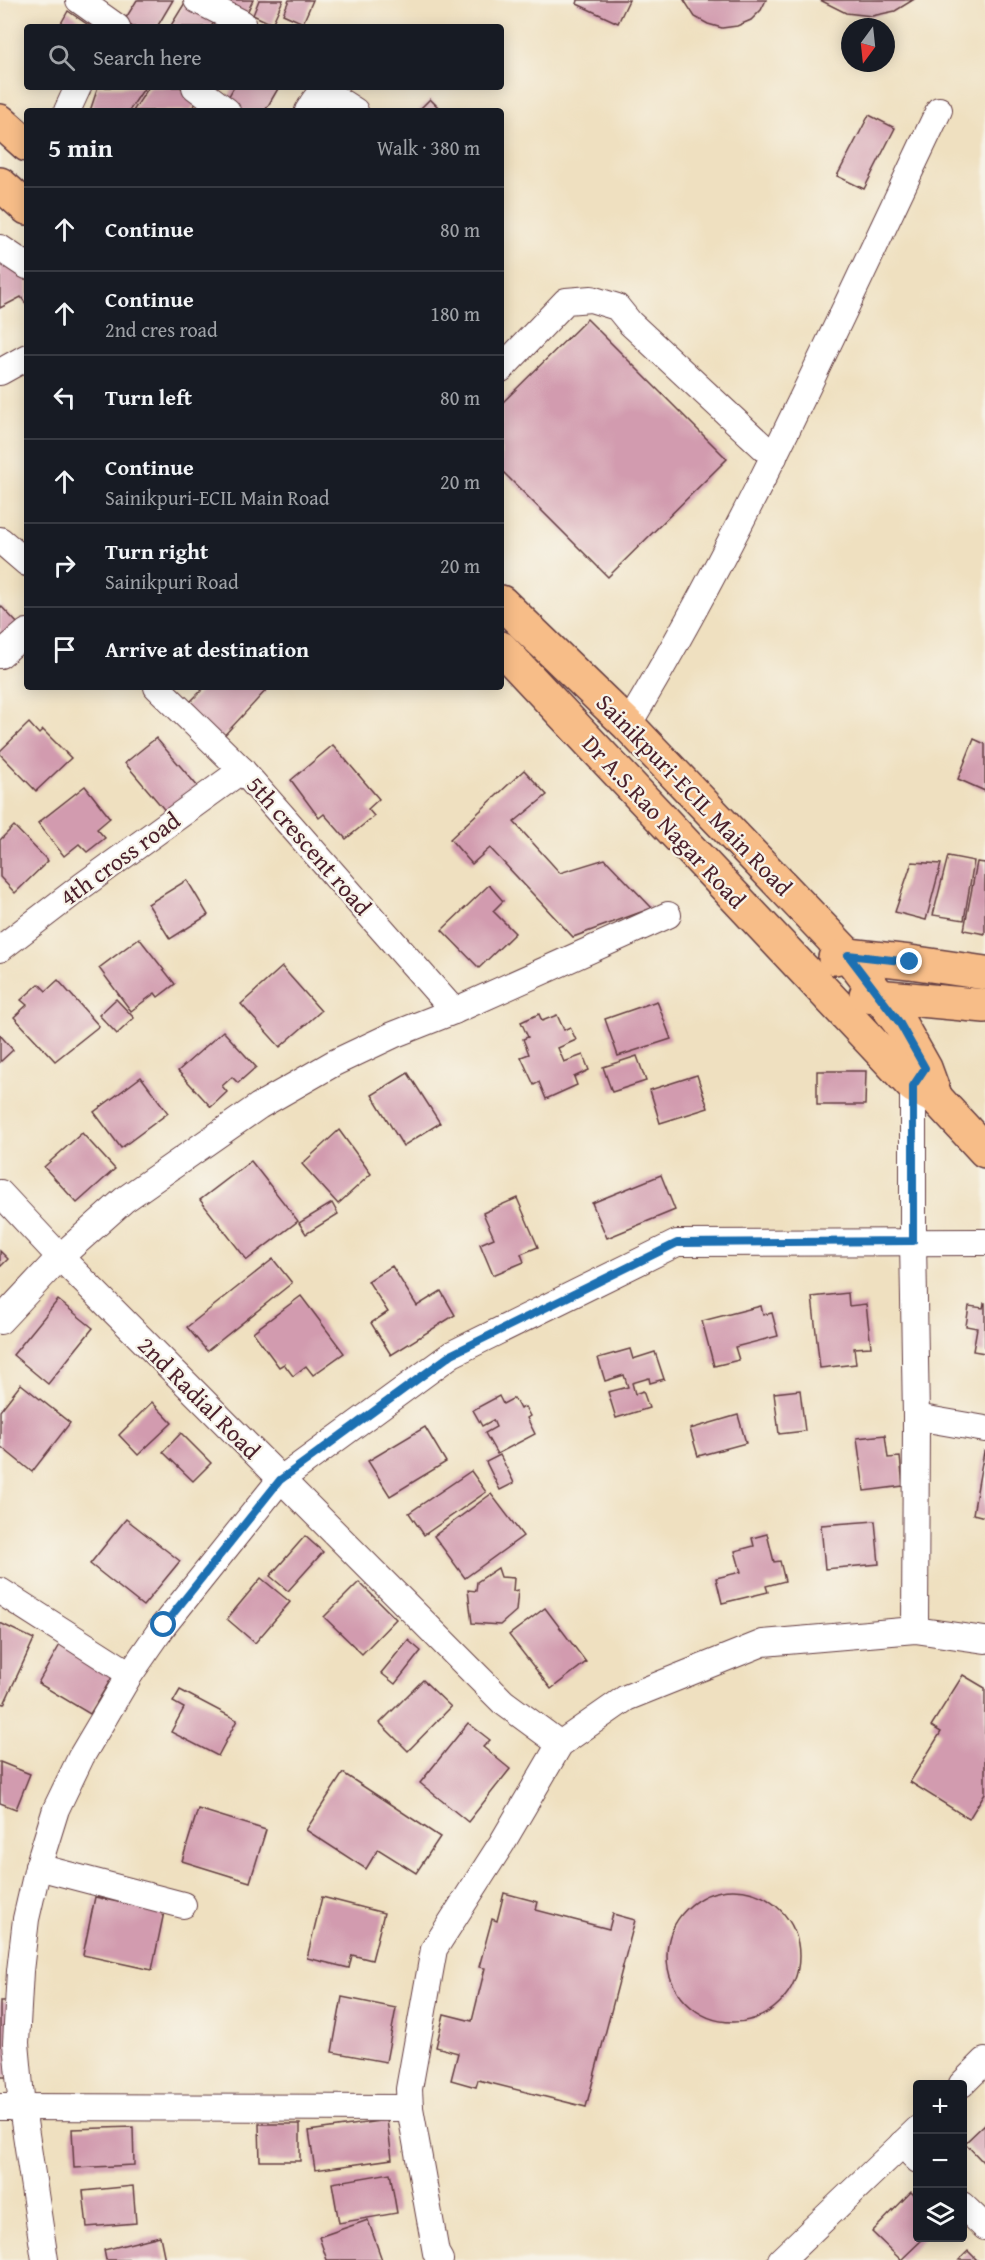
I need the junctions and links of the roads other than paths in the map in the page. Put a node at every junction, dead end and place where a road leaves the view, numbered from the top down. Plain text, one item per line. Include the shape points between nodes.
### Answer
1 (80, 0) edge
2 (197, 0) edge
3 (112, 19) edge
4 (242, 23) dead end
5 (76, 90) edge
6 (199, 90) edge
7 (68, 108) edge
8 (223, 108) edge
9 (310, 108) edge
10 (350, 108) edge
11 (939, 110) dead end
12 (0, 121) edge
13 (24, 142) edge
14 (0, 184) edge
15 (24, 205) edge
16 (0, 248) edge
17 (24, 264) edge
18 (24, 359) edge
19 (504, 366) edge
20 (0, 372) edge
21 (774, 457) junction
22 (0, 540) edge
23 (24, 560) edge
24 (504, 605) edge
25 (24, 635) edge
26 (504, 651) edge
27 (0, 655) edge
28 (160, 690) edge
29 (628, 725) junction
30 (242, 770) junction
31 (668, 915) dead end
32 (0, 949) edge
33 (848, 955) junction
34 (800, 966) junction
35 (985, 973) edge
36 (828, 994) junction
37 (879, 996) junction
38 (944, 1002) junction
39 (985, 1006) edge
40 (454, 1011) junction
41 (924, 1084) junction
42 (985, 1151) edge
43 (0, 1193) edge
44 (913, 1241) junction
45 (985, 1242) edge
46 (60, 1257) junction
47 (0, 1321) edge
48 (916, 1418) junction
49 (985, 1429) edge
50 (280, 1480) junction
51 (0, 1591) edge
52 (915, 1630) junction
53 (985, 1640) edge
54 (130, 1674) junction
55 (560, 1744) junction
56 (38, 1867) junction
57 (183, 1905) dead end
58 (985, 2061) edge
59 (967, 2080) edge
60 (11, 2107) edge
61 (410, 2108) junction
62 (912, 2144) edge
63 (967, 2209) edge
64 (985, 2227) edge
65 (45, 2260) edge
66 (440, 2260) edge
67 (781, 2260) edge

1 - 3 street
2 - 4 street
5 - 7 street
6 - 8 street
9 - 10 street via 322,93
11 - 21 street
12 - 13 main road
14 - 15 main road
16 - 17 street
18 - 20 street
19 - 21 street via 566,301 591,298 617,308
21 - 29 street via 683,632
22 - 23 street
24 - 29 main road, Sainikpuri-ECIL Main Road
25 - 27 street
26 - 34 main road, Dr A.S.Rao Nagar Road
28 - 30 street, 5th crescent road
29 - 33 main road, Sainikpuri-ECIL Main Road
30 - 32 street, 4th cross road
30 - 40 street, 5th crescent road
31 - 40 street
33 - 34 main road
33 - 35 main road
33 - 37 main road, Sainikpuri-ECIL Main Road
34 - 36 main road, Dr A.S.Rao Nagar Road
36 - 37 main road
36 - 41 main road
37 - 38 main road
37 - 41 main road, Sainikpuri-ECIL Main Road via 899,1022
38 - 39 main road
38 - 41 main road via 924,1023
40 - 46 street via 334,1063 259,1106 124,1200
41 - 42 main road
41 - 44 street
43 - 46 street, 2nd Radial Road
44 - 45 street
44 - 48 street
44 - 50 street via 677,1243 452,1354
46 - 47 street
46 - 50 street, 2nd Radial Road
48 - 49 street
48 - 52 street
50 - 54 street via 164,1625
50 - 55 street, 2nd Radial Road via 503,1702
51 - 54 street
52 - 53 street
52 - 55 street via 764,1643 626,1698
54 - 56 street via 81,1757 56,1809
55 - 61 street via 434,1949 409,2090
56 - 57 street
56 - 60 street via 20,1971
58 - 59 street
60 - 61 street
60 - 65 street
61 - 66 street
62 - 67 street
63 - 64 street

